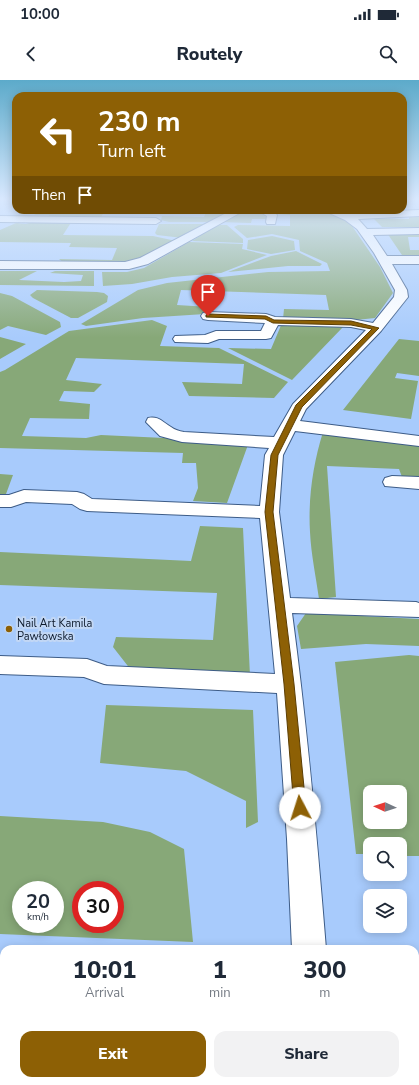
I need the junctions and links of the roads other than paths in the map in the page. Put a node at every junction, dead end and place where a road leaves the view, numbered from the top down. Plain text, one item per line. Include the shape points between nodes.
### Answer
1 (176, 245) edge
2 (372, 245) edge
3 (382, 260) junction
4 (419, 260) edge
5 (0, 264) edge
6 (208, 316) dead end
7 (273, 321) junction
8 (376, 328) junction
9 (180, 339) dead end
10 (154, 422) dead end
11 (285, 434) junction
12 (419, 441) edge
13 (392, 482) dead end
14 (419, 483) edge
15 (0, 501) edge
16 (269, 512) junction
17 (279, 605) junction
18 (416, 610) dead end
19 (0, 665) edge
20 (289, 684) junction
21 (309, 945) edge

1 - 5 street via 144,262 125,266
2 - 3 street
3 - 4 street
3 - 8 street via 408,298
6 - 7 street via 266,318
7 - 8 street via 351,323
7 - 9 street via 266,336 216,334 208,339
8 - 11 street via 299,407
10 - 11 street via 166,432 182,437
11 - 12 street
11 - 16 street via 274,455
13 - 14 street
15 - 16 street via 11,501 24,496 77,498 87,505
16 - 17 street
17 - 18 street
17 - 20 street
19 - 20 street via 87,668 104,675
20 - 21 street

